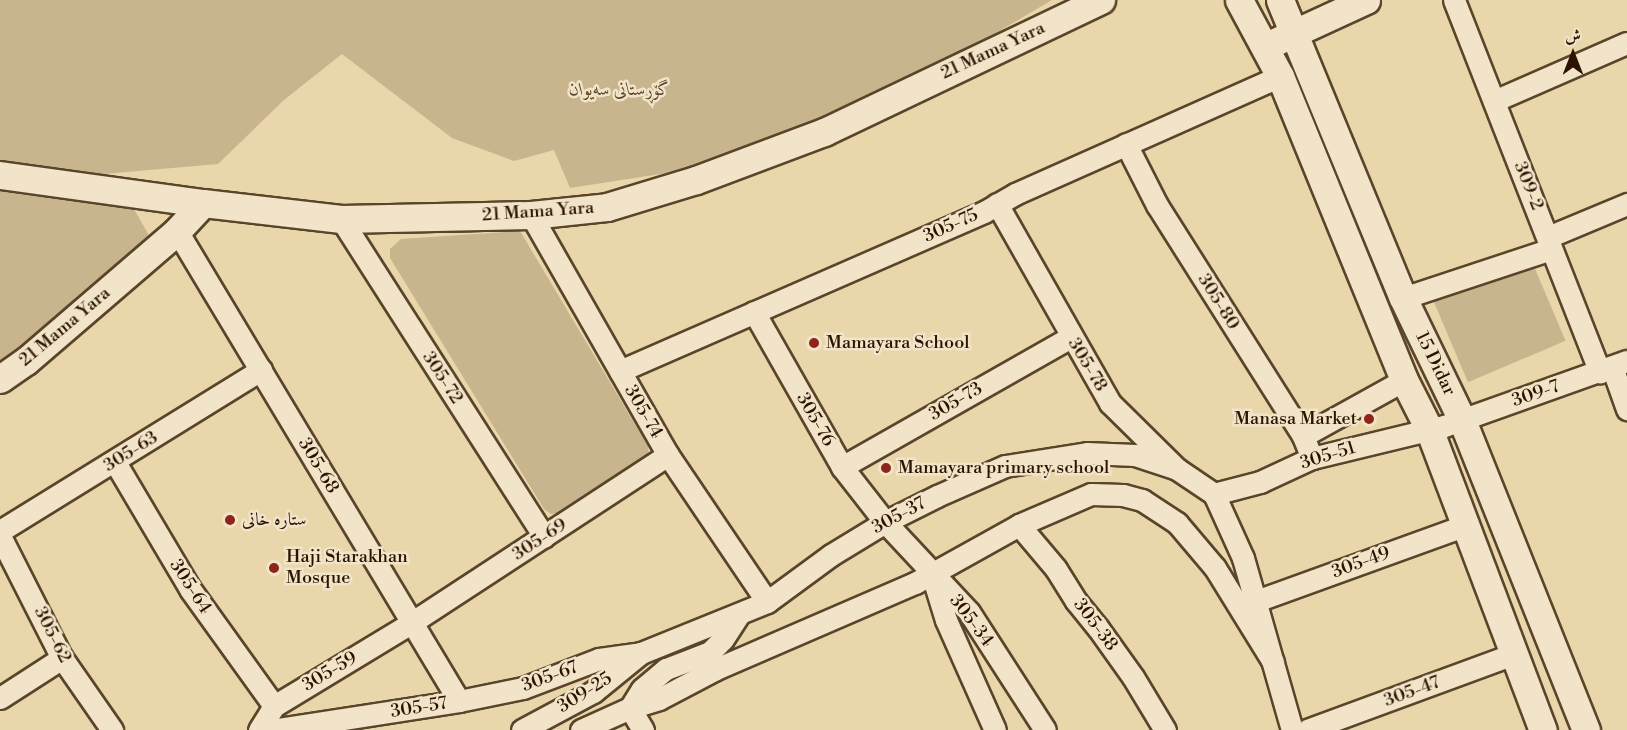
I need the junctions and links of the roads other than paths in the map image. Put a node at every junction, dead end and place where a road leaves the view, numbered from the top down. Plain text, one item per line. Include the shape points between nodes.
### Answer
1 (1101, 0) edge
2 (1239, 0) edge
3 (1280, 0) edge
4 (1366, 0) edge
5 (1454, 0) edge
6 (1293, 33) junction
7 (1627, 43) edge
8 (1264, 47) junction
9 (1280, 76) junction
10 (1494, 101) junction
11 (1126, 144) junction
12 (0, 175) edge
13 (203, 203) junction
14 (997, 204) junction
15 (1627, 204) edge
16 (531, 215) junction
17 (341, 219) junction
18 (177, 231) junction
19 (1550, 243) junction
20 (1403, 298) junction
21 (754, 312) junction
22 (1071, 337) junction
23 (1613, 367) edge
24 (261, 370) junction
25 (620, 371) junction
26 (0, 379) edge
27 (1404, 380) junction
28 (1627, 409) edge
29 (1445, 425) junction
30 (1303, 436) junction
31 (668, 455) junction
32 (1312, 458) junction
33 (115, 462) junction
34 (842, 466) junction
35 (1178, 469) junction
36 (1214, 494) junction
37 (885, 522) junction
38 (1019, 525) junction
39 (1466, 525) junction
40 (0, 531) edge
41 (0, 536) edge
42 (544, 537) junction
43 (932, 574) junction
44 (1256, 601) junction
45 (767, 602) junction
46 (738, 614) junction
47 (411, 623) junction
48 (641, 653) junction
49 (1516, 653) junction
50 (62, 658) junction
51 (1273, 662) junction
52 (0, 698) edge
53 (459, 701) junction
54 (274, 706) junction
55 (630, 708) junction
56 (523, 729) edge
57 (112, 730) edge
58 (259, 730) edge
59 (272, 730) edge
60 (581, 730) edge
61 (643, 730) edge
62 (995, 730) edge
63 (1045, 730) edge
64 (1165, 730) edge
65 (1292, 730) edge
66 (1307, 730) edge
67 (1543, 730) edge
68 (1586, 730) edge

1 - 16 street, 21 Mama Yara via 813,136 696,180 607,207
2 - 8 street, 15 Didar
3 - 6 street, 15 Didar
4 - 6 street
5 - 10 street, 309-2
6 - 8 street
6 - 20 street, 15 Didar
7 - 10 street
8 - 9 street, 15 Didar
9 - 11 street, 305-75
9 - 27 street, 15 Didar
10 - 19 street, 309-2
11 - 14 street, 305-75
11 - 30 street, 305-80 via 1157,205
12 - 13 street
13 - 17 street, 21 Mama Yara
13 - 18 street, 21 Mama Yara
14 - 21 street, 305-75
14 - 22 street, 305-78
15 - 19 street
16 - 17 street, 21 Mama Yara
16 - 25 street, 305-74
17 - 42 street, 305-72
18 - 24 street, 305-68
18 - 26 street, 21 Mama Yara
19 - 20 street
19 - 23 street, 309-2
20 - 29 street, 15 Didar
21 - 25 street, 305-75
21 - 34 street, 305-76
22 - 34 street, 305-73
22 - 35 street, 305-78 via 1110,404
23 - 28 street, 309-2
23 - 29 street, 309-7
24 - 33 street, 305-63
24 - 47 street, 305-68
25 - 31 street, 305-74
27 - 29 street, 15 Didar
27 - 30 street
29 - 32 street, 305-51
29 - 39 street, 15 Didar
29 - 68 street, 15 Didar
30 - 32 street, 305-80
31 - 42 street, 305-69
31 - 45 street, 305-74
32 - 36 street, 305-51 via 1260,482
33 - 40 street, 305-63
33 - 54 street, 305-64 via 190,589
34 - 37 street, 305-76
35 - 36 street, 305-78
35 - 37 street, 305-37 via 1135,455 1087,453 1005,466
36 - 44 street via 1243,558
37 - 43 street, 305-34
37 - 45 street, 305-37
38 - 43 street
38 - 51 street via 1091,494 1143,500 1177,523 1215,568
38 - 64 street, 305-38 via 1056,569 1133,677
39 - 44 street, 305-49
39 - 49 street, 15 Didar
41 - 50 street, 305-62
42 - 47 street, 305-69
43 - 55 street via 716,669 658,699
43 - 62 street via 946,620
43 - 63 street, 305-34 via 969,612
44 - 51 street
45 - 46 street, 305-37
46 - 48 street, 305-37
46 - 55 street via 710,652 666,669 642,689
47 - 53 street, 305-68
47 - 54 street, 305-59
48 - 53 street, 305-67 via 599,659 523,688
48 - 56 street, 309-25 via 593,692
49 - 66 street, 305-47
49 - 67 street, 15 Didar
50 - 52 street
50 - 57 street, 305-62
51 - 65 street
53 - 59 street, 305-57
54 - 58 street, 305-59
55 - 60 street
55 - 61 street

